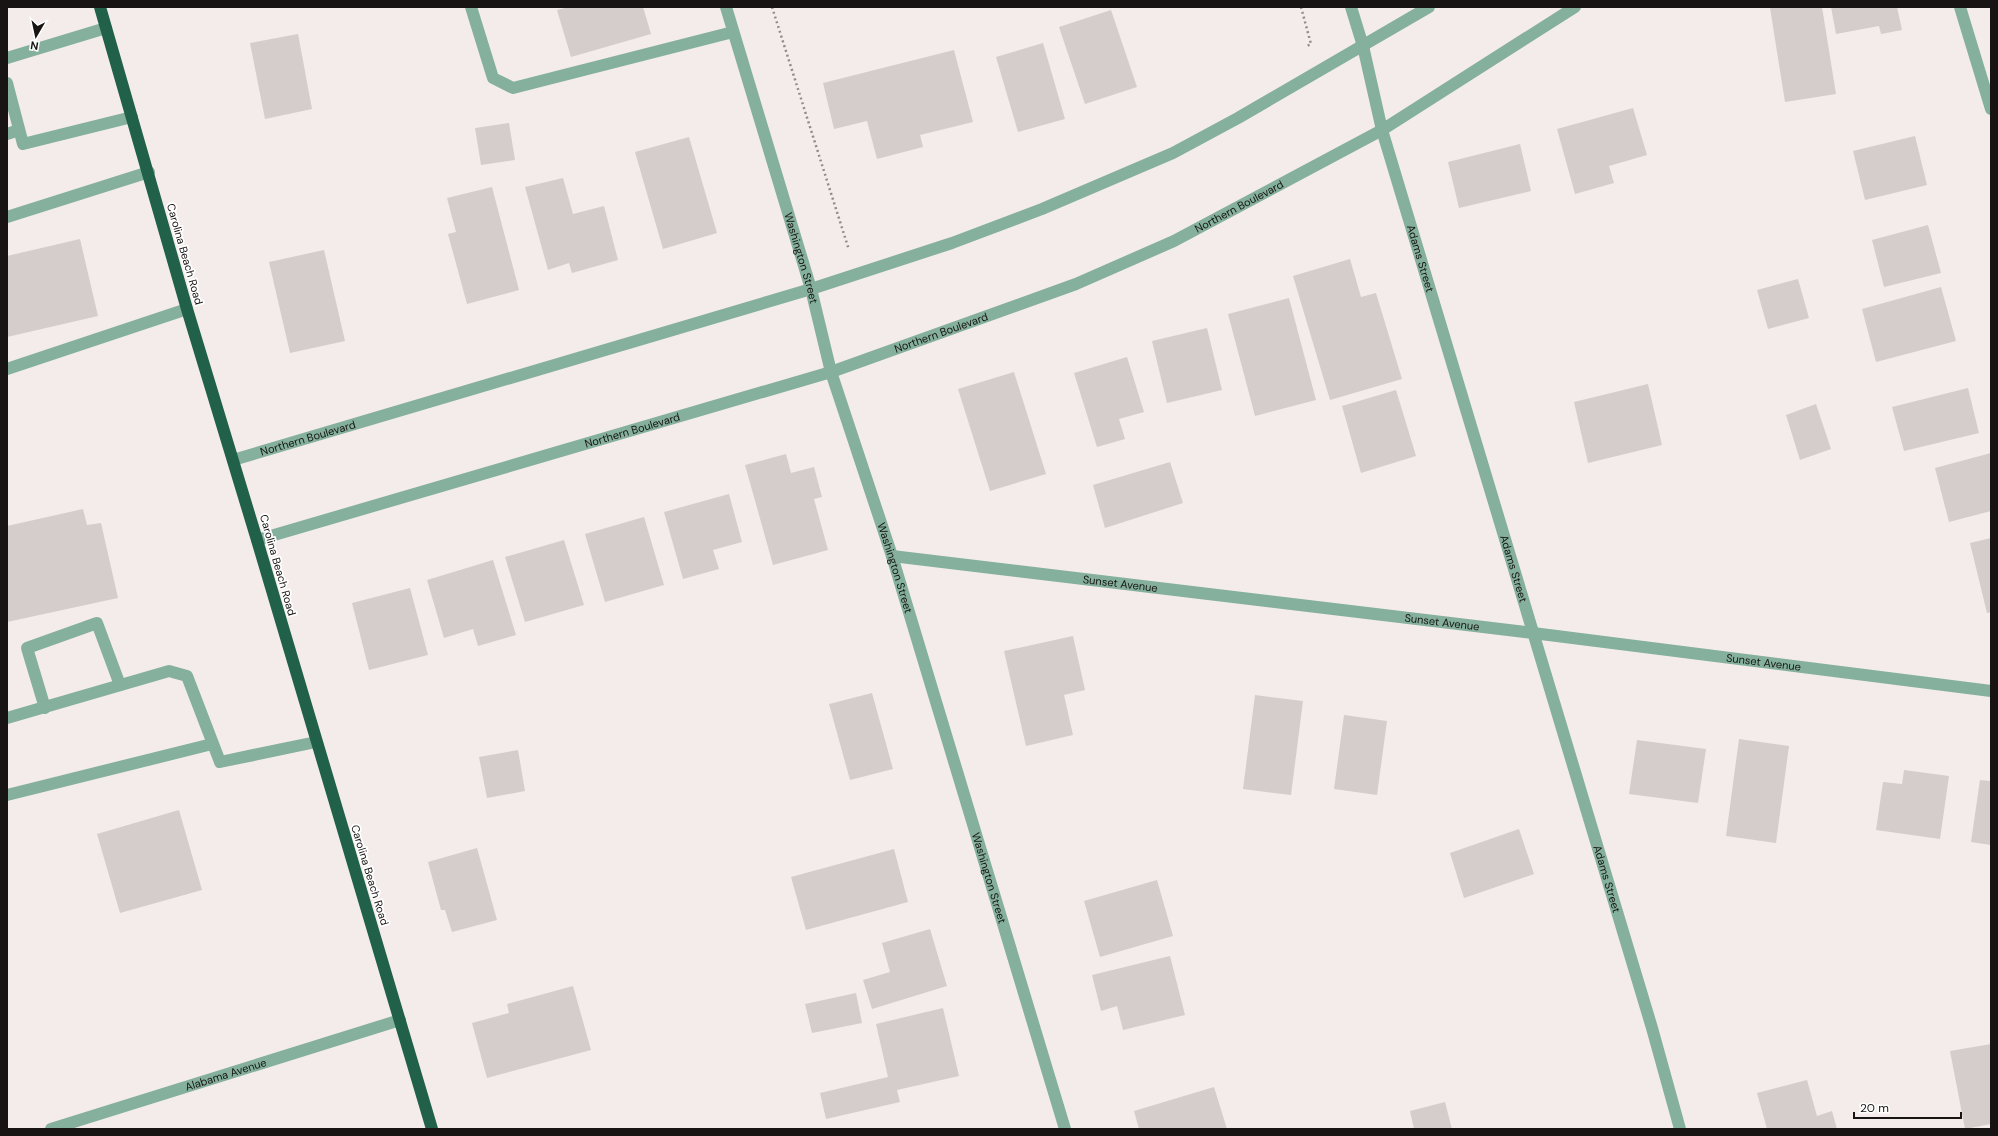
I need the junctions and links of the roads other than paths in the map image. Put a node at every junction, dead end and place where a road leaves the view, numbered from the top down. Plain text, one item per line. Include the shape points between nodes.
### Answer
1 (100, 7) edge
2 (471, 7) edge
3 (726, 7) edge
4 (1351, 7) edge
5 (1429, 7) edge
6 (1575, 7) edge
7 (1960, 7) edge
8 (106, 28) junction
9 (733, 32) junction
10 (1363, 46) junction
11 (7, 58) edge
12 (7, 83) edge
13 (1991, 109) edge
14 (132, 117) junction
15 (19, 130) junction
16 (1382, 130) junction
17 (7, 134) edge
18 (149, 172) junction
19 (7, 217) edge
20 (811, 289) junction
21 (187, 309) junction
22 (7, 369) edge
23 (831, 372) junction
24 (233, 460) junction
25 (257, 540) junction
26 (892, 556) junction
27 (1534, 633) junction
28 (120, 685) junction
29 (1991, 691) edge
30 (45, 708) junction
31 (7, 718) edge
32 (316, 742) junction
33 (212, 744) junction
34 (7, 796) edge
35 (400, 1020) junction
36 (51, 1129) edge
37 (432, 1129) edge
38 (1064, 1129) edge
39 (1680, 1129) edge

1 - 8 highway, Carolina Beach Road
2 - 9 street via 493,78 513,88
3 - 9 street, Washington Street
4 - 10 street, Adams Street
5 - 10 street, Northern Boulevard
6 - 16 street, Northern Boulevard
7 - 13 street
8 - 11 street
8 - 14 highway, Carolina Beach Road
9 - 20 street, Washington Street
10 - 16 street, Adams Street
10 - 20 street, Northern Boulevard via 1173,153 959,241
12 - 15 street
14 - 15 street via 23,144
14 - 18 highway, Carolina Beach Road
15 - 17 street
16 - 23 street, Northern Boulevard via 1174,241 1076,284
16 - 27 street, Adams Street
18 - 19 street
18 - 21 highway, Carolina Beach Road
20 - 23 street, Washington Street
20 - 24 street, Northern Boulevard
21 - 22 street
21 - 24 highway, Carolina Beach Road
23 - 25 street, Northern Boulevard
23 - 26 street, Washington Street
24 - 25 highway, Carolina Beach Road
25 - 32 highway, Carolina Beach Road
26 - 27 street, Sunset Avenue
26 - 38 street, Washington Street
27 - 29 street, Sunset Avenue
27 - 39 street, Adams Street
28 - 30 street
28 - 30 street via 97,623 27,648
28 - 33 street via 169,672 187,676
30 - 31 street
32 - 33 street via 220,762
32 - 35 highway, Carolina Beach Road
33 - 34 street
35 - 36 street, Alabama Avenue
35 - 37 highway, Carolina Beach Road

